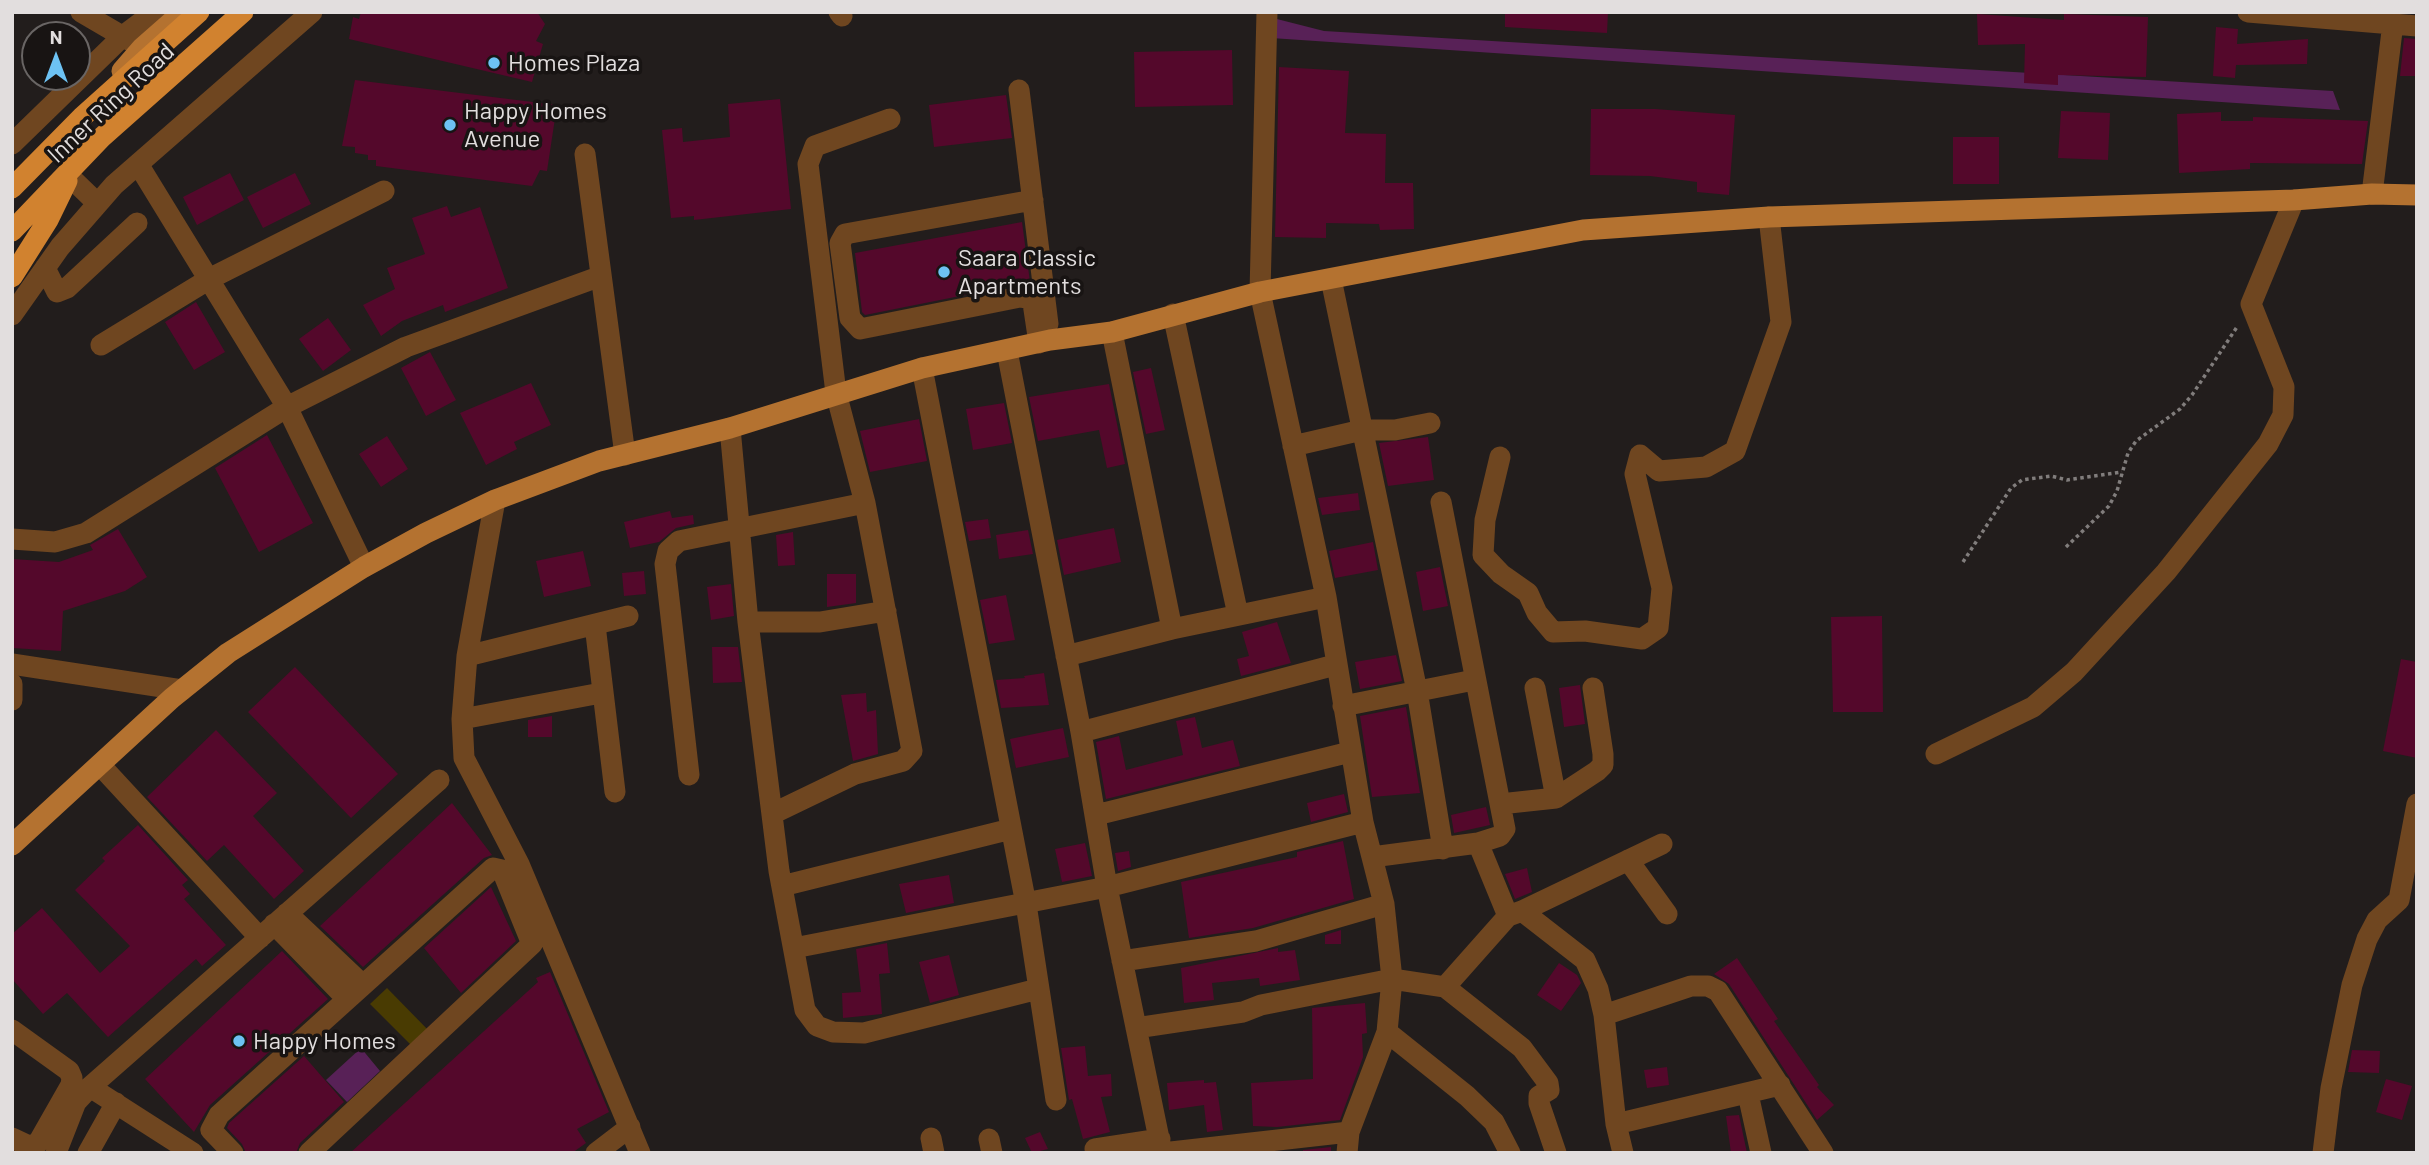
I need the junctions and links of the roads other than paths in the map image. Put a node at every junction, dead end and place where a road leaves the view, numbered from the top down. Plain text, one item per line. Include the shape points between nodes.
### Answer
1 (81, 12) edge
2 (155, 12) edge
3 (183, 12) edge
4 (200, 12) edge
5 (243, 12) edge
6 (252, 12) edge
7 (312, 12) edge
8 (2248, 12) edge
9 (1267, 13) edge
10 (2408, 22) edge
11 (123, 36) junction
12 (142, 48) junction
13 (1019, 90) dead end
14 (890, 119) dead end
15 (12, 144) edge
16 (41, 150) junction
17 (585, 154) dead end
18 (138, 164) junction
19 (12, 173) edge
20 (69, 176) junction
21 (12, 181) edge
22 (12, 188) edge
23 (383, 191) dead end
24 (2372, 194) junction
25 (2417, 195) edge
26 (1033, 200) junction
27 (2294, 200) junction
28 (97, 203) junction
29 (1769, 217) junction
30 (137, 223) dead end
31 (12, 231) edge
32 (12, 239) edge
33 (45, 268) junction
34 (601, 276) junction
35 (12, 278) edge
36 (211, 278) junction
37 (1331, 279) junction
38 (1260, 292) junction
39 (1173, 314) junction
40 (12, 315) edge
41 (1112, 332) junction
42 (1045, 341) junction
43 (101, 345) dead end
44 (1007, 351) junction
45 (922, 369) junction
46 (836, 393) junction
47 (287, 407) junction
48 (1430, 423) dead end
49 (730, 428) junction
50 (1362, 430) junction
51 (1293, 446) junction
52 (625, 455) junction
53 (1500, 457) dead end
54 (495, 500) junction
55 (1441, 502) dead end
56 (865, 503) junction
57 (739, 529) junction
58 (12, 539) edge
59 (364, 567) junction
60 (1326, 597) junction
61 (886, 611) junction
62 (1238, 615) junction
63 (628, 616) dead end
64 (748, 622) junction
65 (595, 625) junction
66 (1172, 629) junction
67 (467, 656) junction
68 (1066, 656) junction
69 (12, 664) edge
70 (1335, 665) junction
71 (1474, 680) junction
72 (12, 684) edge
73 (1535, 688) dead end
74 (1594, 688) dead end
75 (182, 690) junction
76 (1417, 691) junction
77 (601, 693) junction
78 (12, 700) edge
79 (1343, 706) junction
80 (462, 719) junction
81 (1081, 732) junction
82 (1350, 752) junction
83 (1936, 754) dead end
84 (101, 766) junction
85 (689, 775) dead end
86 (439, 779) dead end
87 (615, 792) dead end
88 (1556, 798) junction
89 (1500, 804) junction
90 (2417, 804) edge
91 (772, 814) junction
92 (1096, 815) junction
93 (1363, 822) junction
94 (1011, 829) junction
95 (1478, 843) junction
96 (1662, 844) dead end
97 (12, 845) edge
98 (1443, 849) junction
99 (1373, 857) junction
100 (1628, 860) junction
101 (782, 886) junction
102 (1107, 887) junction
103 (1026, 904) junction
104 (1384, 904) junction
105 (1515, 914) junction
106 (1667, 914) dead end
107 (274, 925) junction
108 (794, 948) junction
109 (1122, 961) junction
110 (1392, 979) junction
111 (363, 985) junction
112 (1445, 987) junction
113 (1038, 989) junction
114 (347, 999) junction
115 (1604, 1015) junction
116 (1136, 1028) junction
117 (12, 1030) edge
118 (1387, 1032) junction
119 (1780, 1085) junction
120 (83, 1094) junction
121 (1748, 1094) junction
122 (1056, 1100) dead end
123 (111, 1112) junction
124 (1616, 1124) junction
125 (630, 1127) junction
126 (12, 1138) edge
127 (1348, 1142) edge
128 (1161, 1148) edge
129 (1095, 1149) dead end
130 (61, 1152) edge
131 (88, 1153) edge
132 (193, 1153) edge
133 (233, 1153) edge
134 (309, 1153) edge
135 (596, 1153) edge
136 (640, 1153) edge
137 (1510, 1153) edge
138 (1556, 1153) edge
139 (1623, 1153) edge
140 (1761, 1153) edge
141 (1823, 1153) edge
142 (2323, 1153) edge

1 - 11 street
2 - 11 street, Inner Ring Road
3 - 12 main road, Inner Ring Road
4 - 22 highway via 82,117
5 - 31 highway via 101,138
6 - 20 main road, Inner Ring Road
7 - 18 street
8 - 10 street
9 - 38 street
10 - 24 street
11 - 12 street
11 - 15 street, Inner Ring Road
12 - 16 main road, Inner Ring Road
13 - 26 street
14 - 46 street via 815,146 809,156
16 - 19 highway
16 - 21 main road, Inner Ring Road
17 - 34 street
18 - 28 street
18 - 36 street
20 - 28 street
20 - 32 main road, Inner Ring Road
20 - 35 highway
23 - 36 street
24 - 25 main road
24 - 27 main road
26 - 42 street
26 - 42 street via 845,234 840,243 850,318 860,329 1020,297 1033,303
27 - 29 main road
27 - 83 street via 2251,304 2284,387 2283,415 2268,444 2166,572 2074,673 2033,707
28 - 33 street
29 - 37 main road via 1583,230
29 - 53 street via 1781,322 1735,451 1706,467 1659,471 1640,455 1635,474 1662,588 1658,628 1642,639 1585,631 1553,632 1528,593 1483,555 1485,520
30 - 33 street via 67,288 57,292
33 - 40 street
34 - 47 street via 406,347
34 - 52 street
36 - 43 street
36 - 47 street
37 - 38 main road
37 - 50 street
38 - 39 main road
38 - 51 street
39 - 41 main road
39 - 62 street
41 - 42 main road
41 - 66 street
42 - 44 main road
44 - 45 main road
44 - 68 street
45 - 46 main road
45 - 94 street
46 - 49 main road
46 - 56 street
47 - 58 street via 86,533 55,542
47 - 59 street
48 - 50 street
49 - 52 main road
49 - 57 street
50 - 51 street
50 - 76 street
51 - 60 street
52 - 54 main road
54 - 59 main road
54 - 67 street
55 - 71 street
56 - 57 street
56 - 61 street
57 - 64 street
57 - 85 street via 679,541 668,551 665,564
59 - 75 main road via 228,653
60 - 62 street
60 - 70 street
61 - 64 street via 820,622
61 - 91 street via 912,751 903,761 855,774
62 - 66 street
63 - 65 street
64 - 91 street
65 - 67 street
65 - 77 street
66 - 68 street
67 - 80 street
68 - 81 street
69 - 75 street
70 - 79 street
70 - 81 street
71 - 76 street
71 - 89 street
72 - 78 street
73 - 88 street
74 - 88 street via 1602,765
75 - 84 main road
76 - 79 street
76 - 98 street
77 - 80 street
77 - 87 street
79 - 82 street
80 - 125 street via 464,758 519,863
81 - 92 street
82 - 92 street
82 - 93 street
84 - 97 main road
84 - 107 street
86 - 107 street
88 - 89 street
89 - 95 street via 1504,834
90 - 142 street via 2399,900 2377,920 2353,985 2331,1088
91 - 101 street
92 - 102 street
93 - 99 street
93 - 102 street
94 - 101 street
94 - 103 street
95 - 98 street
95 - 105 street
96 - 100 street
98 - 99 street
99 - 104 street
100 - 105 street
100 - 106 street
101 - 108 street
102 - 103 street
102 - 109 street
103 - 108 street
103 - 113 street
104 - 109 street via 1256,941
104 - 110 street
105 - 112 street
105 - 115 street via 1585,960
107 - 111 street
107 - 114 street
107 - 120 street
108 - 113 street via 805,1010 817,1026 834,1032 864,1033
109 - 116 street
110 - 112 street
110 - 116 street via 1243,1012
110 - 118 street
111 - 114 street
111 - 134 street via 493,868 502,870 533,944
112 - 138 street via 1522,1048 1548,1083 1549,1090 1539,1096 1539,1103
113 - 122 street
114 - 133 street via 214,1120 211,1129
115 - 119 street via 1691,986 1708,986 1718,991
115 - 124 street
116 - 128 street
117 - 126 street via 69,1071 72,1078 38,1143 29,1146
118 - 127 street
118 - 137 street via 1494,1122
119 - 121 street
119 - 141 street
120 - 123 street
120 - 130 street
121 - 124 street
121 - 140 street
123 - 131 street
123 - 132 street
124 - 139 street
125 - 135 street
125 - 136 street
127 - 128 street
128 - 129 street

